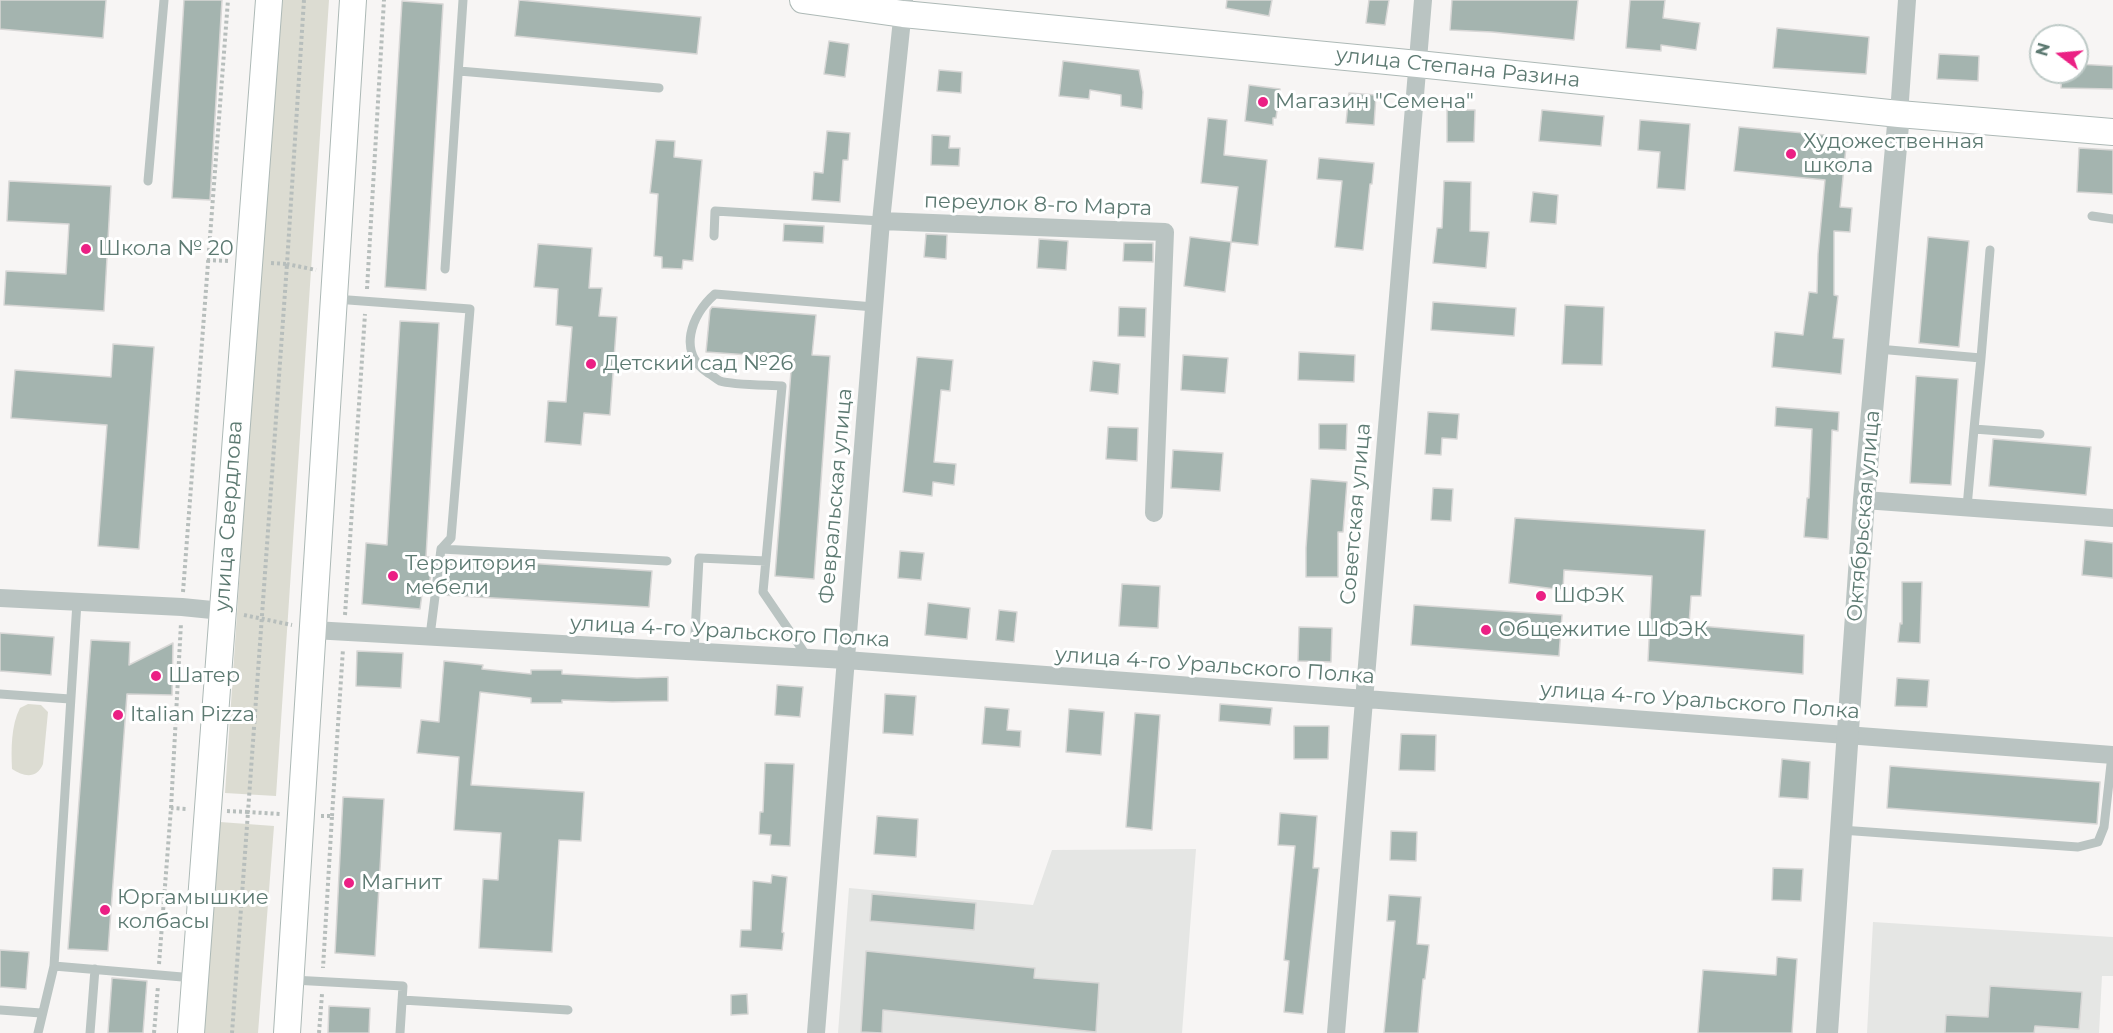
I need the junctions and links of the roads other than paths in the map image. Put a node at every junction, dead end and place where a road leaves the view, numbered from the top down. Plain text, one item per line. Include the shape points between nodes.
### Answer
1 (164, 0) edge
2 (269, 0) edge
3 (353, 0) edge
4 (463, 0) edge
5 (803, 0) edge
6 (1423, 0) edge
7 (1907, 0) edge
8 (903, 7) edge
9 (1418, 64) junction
10 (459, 71) junction
11 (659, 88) dead end
12 (1899, 114) junction
13 (2113, 132) edge
14 (148, 181) dead end
15 (2092, 216) dead end
16 (2113, 219) edge
17 (881, 221) junction
18 (714, 236) dead end
19 (1990, 250) dead end
20 (445, 269) dead end
21 (336, 299) junction
22 (874, 307) junction
23 (1878, 349) junction
24 (1981, 358) junction
25 (1974, 429) junction
26 (2040, 434) dead end
27 (1864, 500) junction
28 (1967, 507) junction
29 (1154, 513) dead end
30 (2113, 518) edge
31 (441, 549) junction
32 (667, 561) dead end
33 (766, 561) junction
34 (0, 598) edge
35 (77, 602) junction
36 (222, 611) junction
37 (314, 630) junction
38 (430, 636) junction
39 (694, 652) junction
40 (808, 658) junction
41 (846, 660) junction
42 (0, 694) edge
43 (70, 699) junction
44 (1363, 699) junction
45 (1848, 735) junction
46 (2113, 755) edge
47 (1841, 830) junction
48 (54, 966) junction
49 (95, 969) junction
50 (195, 978) junction
51 (290, 980) junction
52 (402, 1000) junction
53 (0, 1010) edge
54 (568, 1010) dead end
55 (41, 1013) junction
56 (38, 1033) edge
57 (90, 1033) edge
58 (191, 1033) edge
59 (287, 1033) edge
60 (400, 1033) edge
61 (816, 1033) edge
62 (1336, 1033) edge
63 (1827, 1033) edge

1 - 14 lane
2 - 36 main road, улица Свердлова
3 - 21 main road
4 - 10 lane
5 - 8 main road, улица Степана Разина
6 - 9 street, Советская улица
7 - 12 street, Октябрьская улица
8 - 9 main road, улица Степана Разина
8 - 17 street, Февральская улица
9 - 12 main road, улица Степана Разина
9 - 44 street, Советская улица
10 - 11 lane
10 - 20 lane
12 - 13 main road, улица Степана Разина
12 - 23 street, Октябрьская улица
15 - 16 lane
17 - 18 lane via 715,211
17 - 22 street, Февральская улица
17 - 29 street, переулок 8-го Марта via 1165,232
19 - 24 lane
21 - 31 lane via 470,309 451,538
21 - 37 main road
22 - 33 lane via 715,294 702,305 688,346 698,367 720,381 782,386
22 - 41 street, Февральская улица
23 - 24 lane
23 - 27 street, Октябрьская улица
24 - 25 lane
25 - 26 lane
25 - 28 lane
27 - 28 street
27 - 45 street, Октябрьская улица
28 - 30 street
31 - 32 lane
31 - 38 lane
33 - 39 lane via 699,558
33 - 40 lane via 763,592
34 - 35 street
35 - 36 street
35 - 43 lane
36 - 50 main road, улица Свердлова
37 - 38 street, улица 4-го Уральского Полка
37 - 51 main road
38 - 39 street, улица 4-го Уральского Полка
39 - 40 street, улица 4-го Уральского Полка
40 - 41 street, улица 4-го Уральского Полка
41 - 44 street, улица 4-го Уральского Полка
41 - 61 street, Февральская улица
42 - 43 lane
43 - 48 lane
44 - 45 street, улица 4-го Уральского Полка
44 - 62 street, Советская улица
45 - 46 street, улица 4-го Уральского Полка
45 - 47 street, Октябрьская улица
46 - 47 lane via 2104,827 2098,842 2078,848
47 - 63 street, Октябрьская улица
48 - 49 lane
48 - 55 lane
49 - 50 lane
49 - 57 lane
50 - 58 main road, улица Свердлова
51 - 52 lane via 403,986
51 - 59 main road
52 - 54 lane
52 - 60 lane
53 - 55 lane
55 - 56 lane

